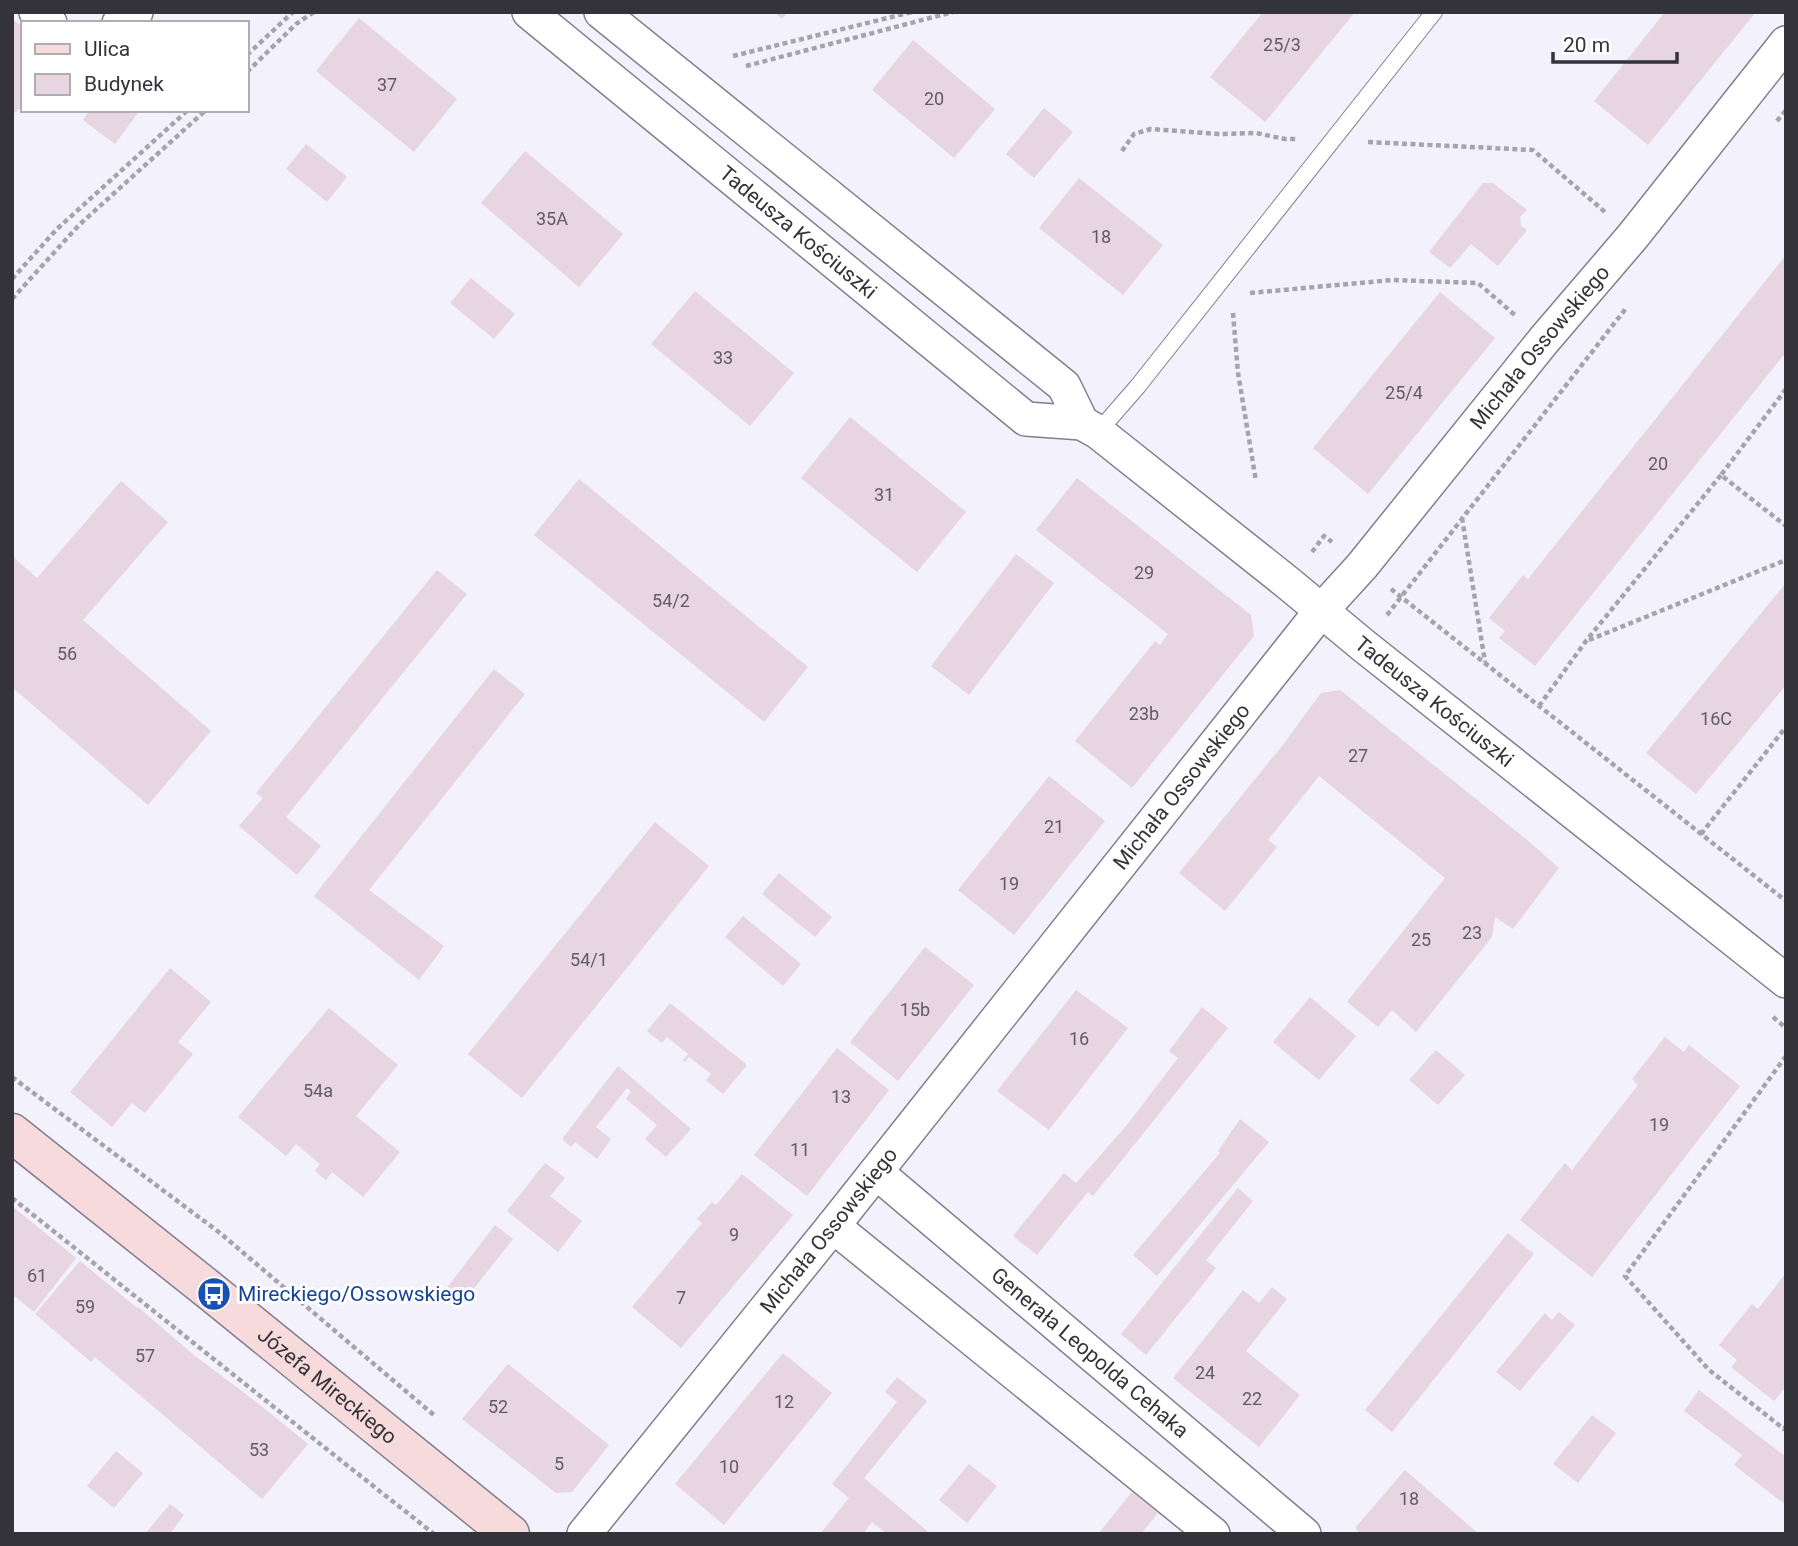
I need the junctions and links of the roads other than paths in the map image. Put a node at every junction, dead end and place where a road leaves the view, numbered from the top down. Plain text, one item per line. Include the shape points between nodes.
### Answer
1 (528, 12) edge
2 (601, 12) edge
3 (1434, 12) edge
4 (1786, 43) edge
5 (1090, 428) junction
6 (1321, 611) junction
7 (1786, 981) edge
8 (12, 1133) edge
9 (876, 1172) junction
10 (833, 1226) junction
11 (510, 1534) edge
12 (584, 1534) edge
13 (1213, 1534) edge
14 (1304, 1534) edge

1 - 5 street, Tadeusza Kościuszki via 1026,419
2 - 5 street, Tadeusza Kościuszki via 1064,386
3 - 5 lane via 1138,386
4 - 6 street, Michała Ossowskiego via 1633,236
5 - 6 street, Tadeusza Kościuszki
6 - 7 street, Tadeusza Kościuszki
6 - 9 street, Michała Ossowskiego
8 - 11 street, Józefa Mireckiego
9 - 10 street, Michała Ossowskiego
9 - 14 street, Generała Leopolda Cehaka
10 - 12 street, Michała Ossowskiego
10 - 13 street

